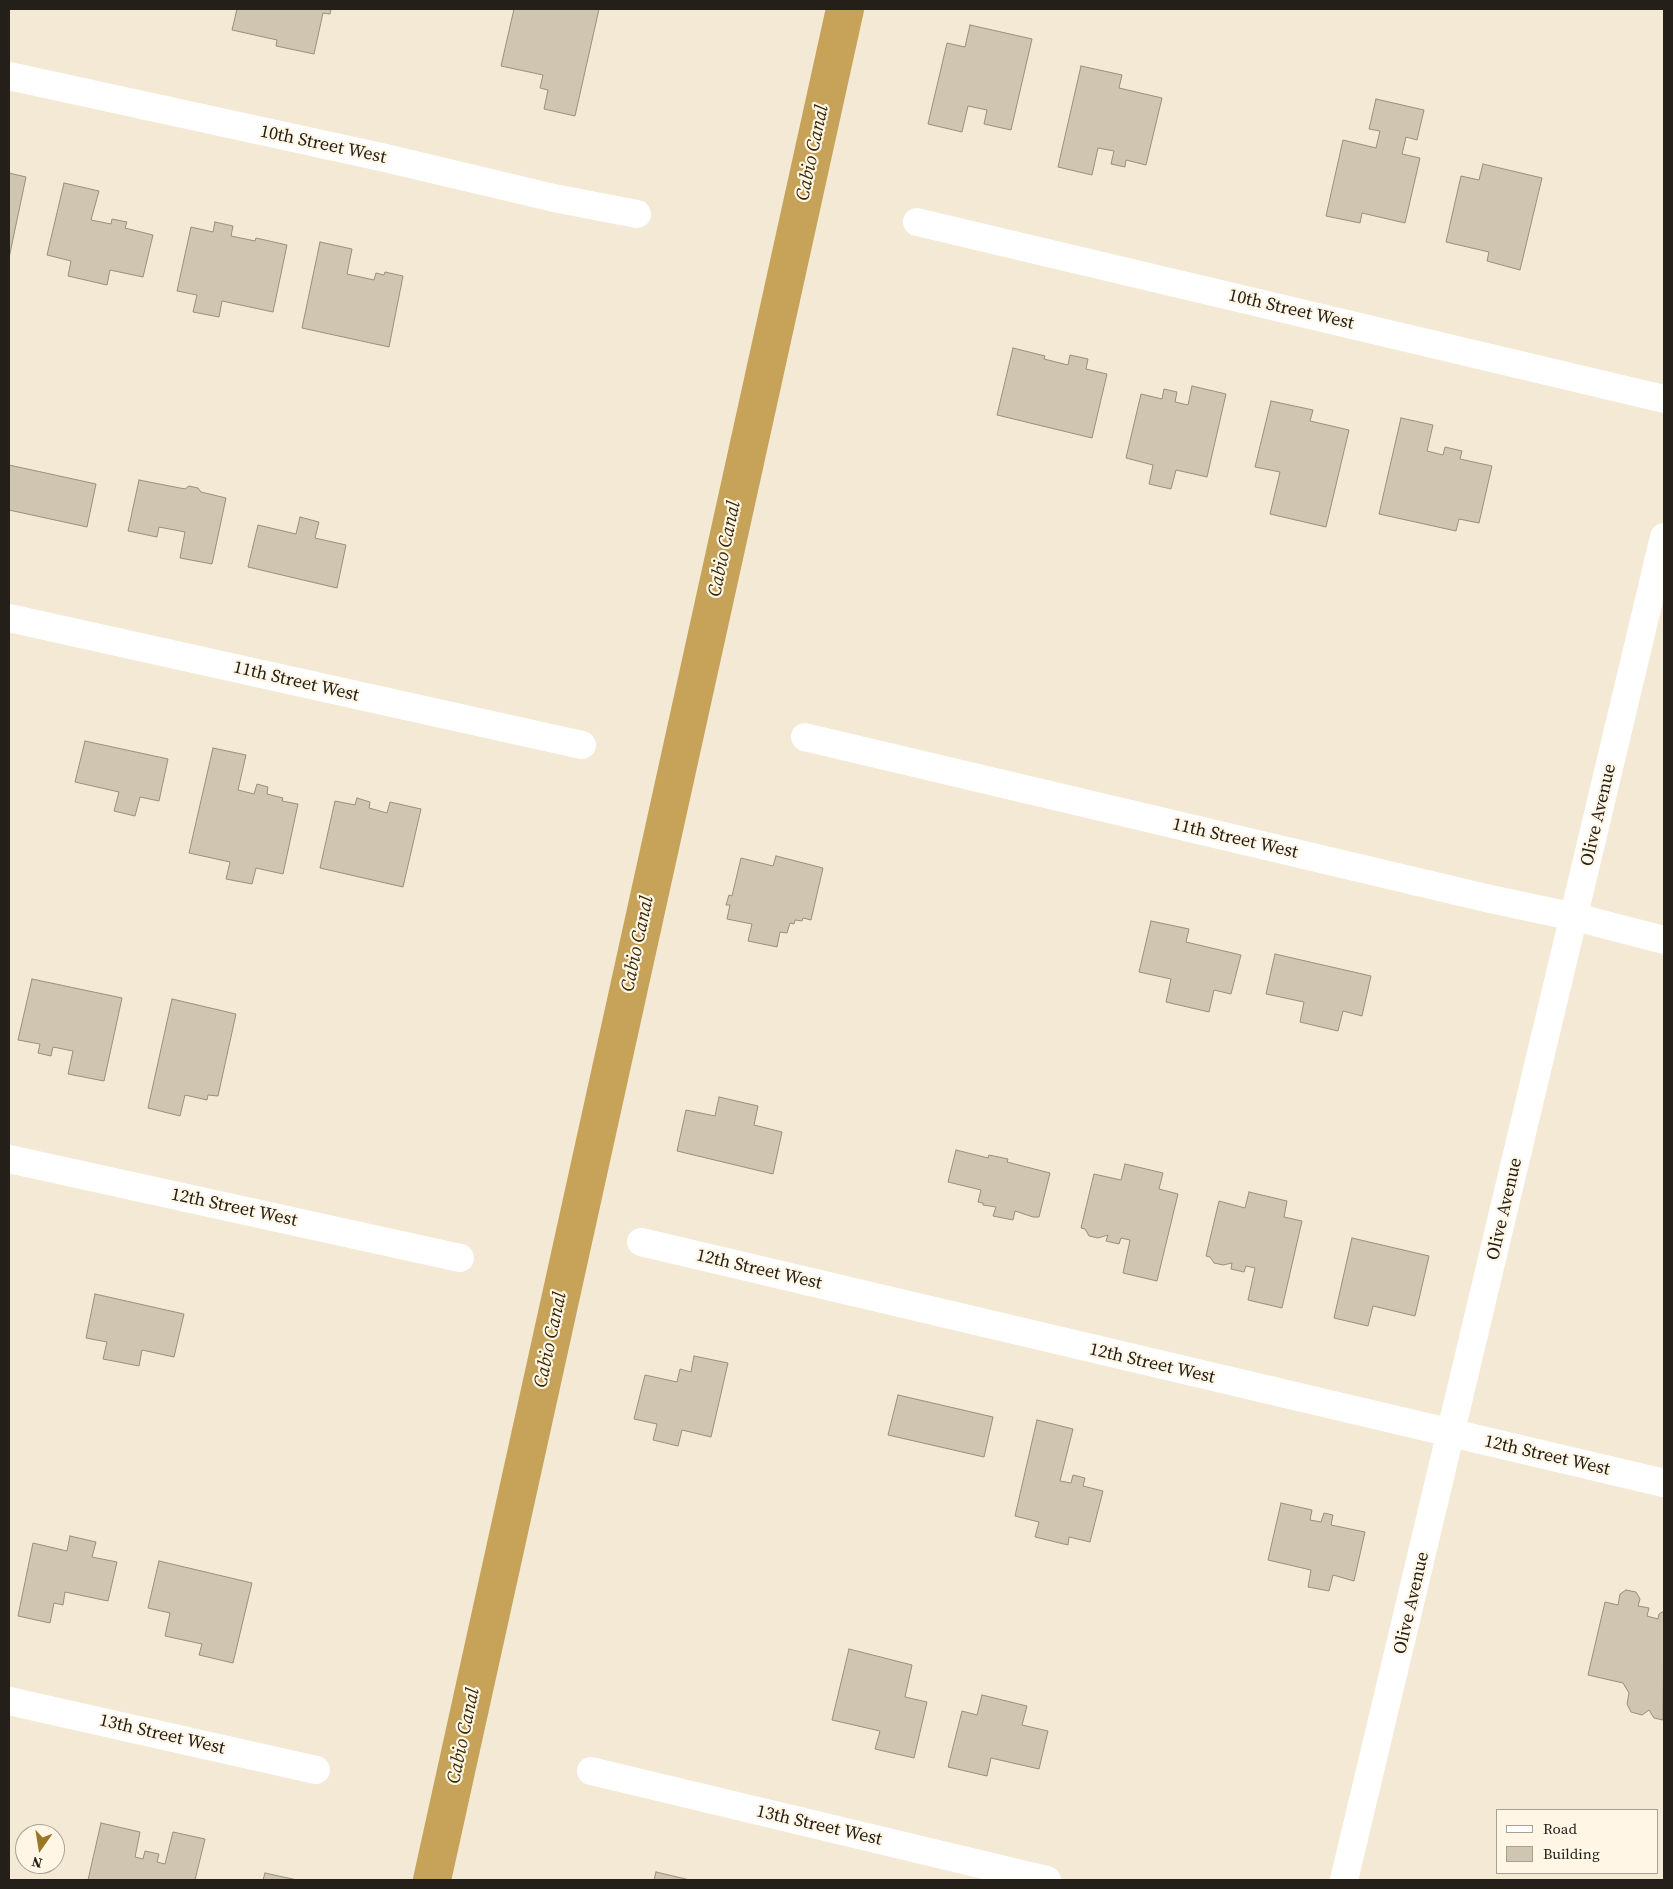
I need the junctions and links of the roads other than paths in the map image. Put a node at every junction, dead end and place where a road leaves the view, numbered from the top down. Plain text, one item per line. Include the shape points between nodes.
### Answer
1 (9, 76) edge
2 (637, 214) dead end
3 (917, 222) dead end
4 (1664, 399) edge
5 (1664, 537) edge
6 (9, 618) edge
7 (805, 737) dead end
8 (582, 745) dead end
9 (1574, 917) junction
10 (1664, 940) edge
11 (9, 1159) edge
12 (641, 1242) dead end
13 (460, 1258) dead end
14 (1451, 1433) junction
15 (1664, 1483) edge
16 (9, 1700) edge
17 (316, 1770) dead end
18 (591, 1771) dead end
19 (1047, 1880) edge
20 (1344, 1880) edge

1 - 2 street, 10th Street West
3 - 4 street, 10th Street West
5 - 9 street, Olive Avenue
6 - 8 street, 11th Street West
7 - 9 street, 11th Street West
9 - 10 street, 11th Street West
9 - 14 street, Olive Avenue
11 - 13 street, 12th Street West
12 - 14 street, 12th Street West
14 - 15 street, 12th Street West
14 - 20 street, Olive Avenue
16 - 17 street, 13th Street West
18 - 19 street, 13th Street West

